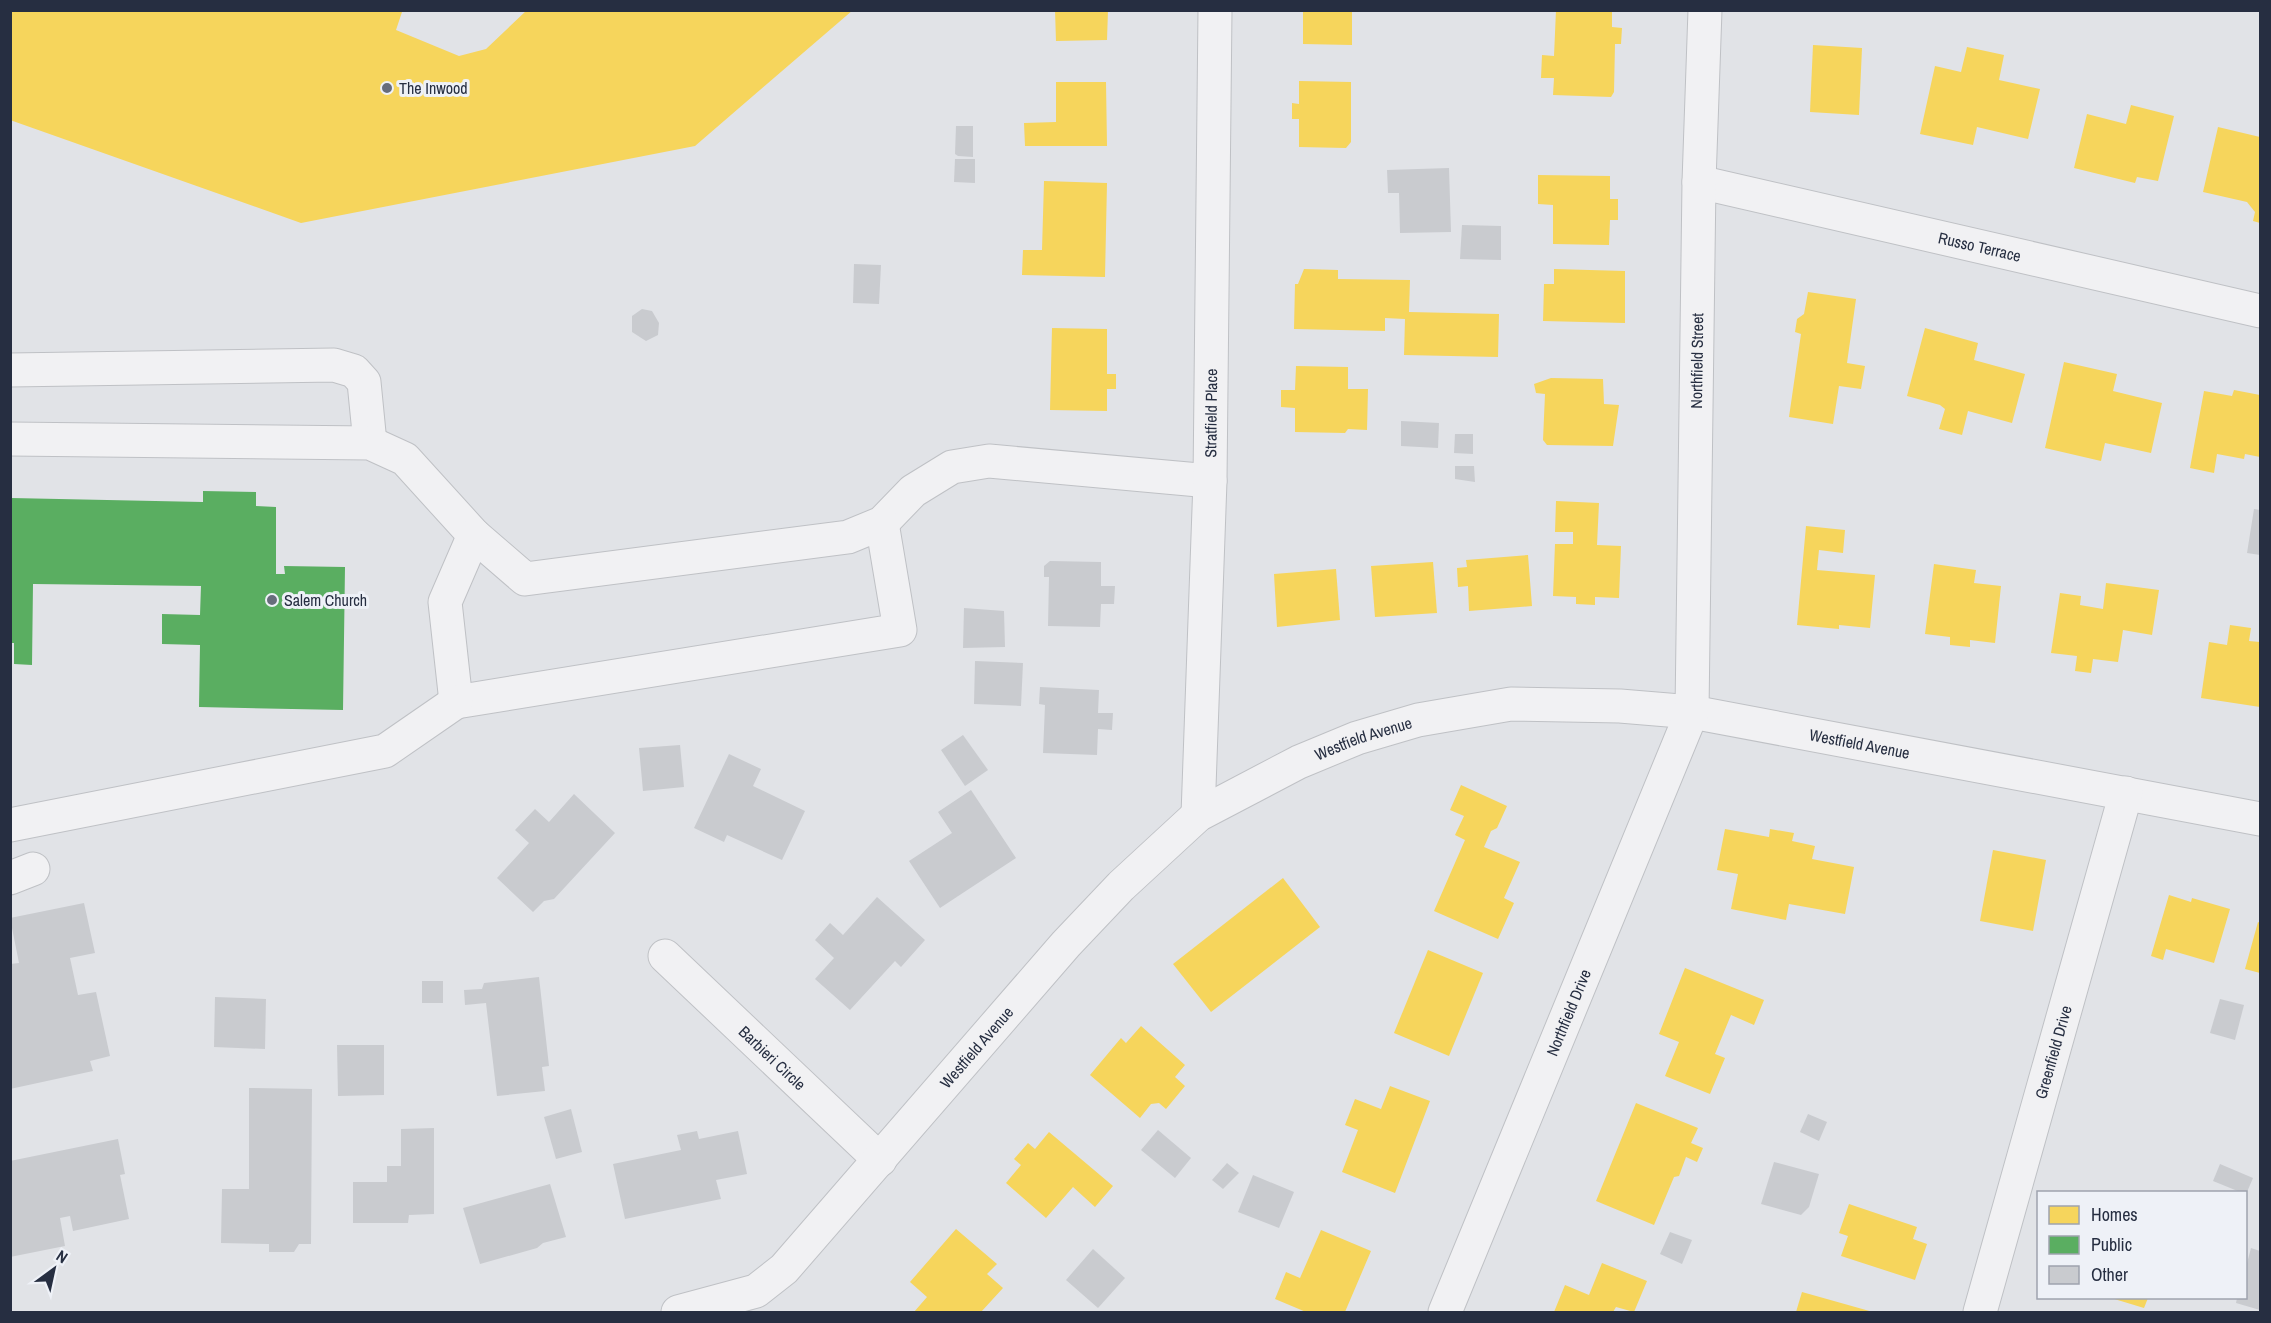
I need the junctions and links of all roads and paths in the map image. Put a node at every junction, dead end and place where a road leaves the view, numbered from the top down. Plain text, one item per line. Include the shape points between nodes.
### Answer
1 (1215, 10) edge
2 (1705, 10) edge
3 (1699, 182) junction
4 (2260, 311) edge
5 (10, 370) edge
6 (10, 439) edge
7 (370, 443) junction
8 (1210, 481) junction
9 (882, 523) junction
10 (474, 535) junction
11 (456, 702) junction
12 (1692, 712) junction
13 (2126, 793) junction
14 (1198, 815) junction
15 (2260, 819) edge
16 (10, 825) edge
17 (665, 956) dead end
18 (880, 1160) junction
19 (678, 1312) edge
20 (1445, 1312) edge
21 (1980, 1312) edge

1 - 8 street, Stratfield Place
2 - 3 street, Northfield Street
3 - 4 street, Russo Terrace
3 - 12 street, Northfield Street
5 - 7 street via 334,365 354,371 364,382
6 - 7 street
7 - 10 street via 405,459
8 - 9 street via 989,461 952,467 913,491
8 - 14 street, Stratfield Place
9 - 10 street via 848,537 525,579
9 - 11 street via 900,630
10 - 11 street via 445,602
11 - 16 street via 385,751
12 - 13 street, Westfield Avenue
12 - 14 street, Westfield Avenue via 1511,704 1418,720 1357,738 1299,762
12 - 20 street, Northfield Drive
13 - 15 street, Westfield Avenue
13 - 21 street, Greenfield Drive
14 - 18 street, Westfield Avenue via 1121,886 1066,944
17 - 18 street, Barbieri Circle
18 - 19 street, Westfield Avenue via 784,1269 756,1290

